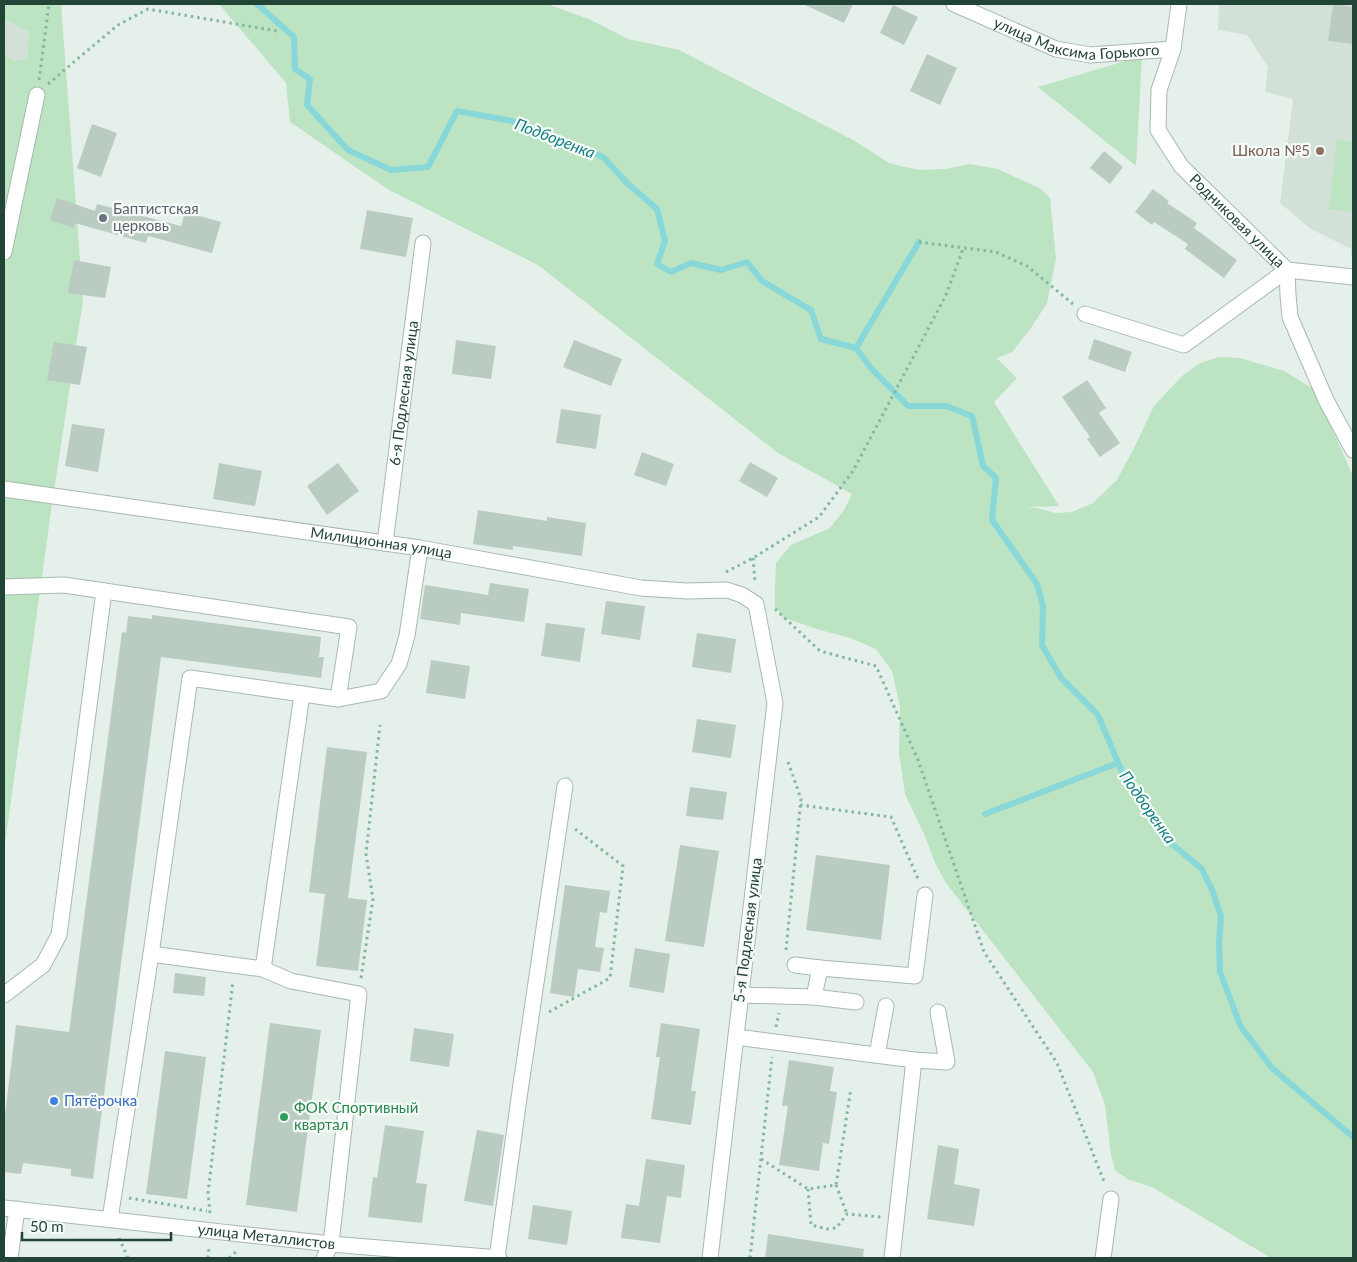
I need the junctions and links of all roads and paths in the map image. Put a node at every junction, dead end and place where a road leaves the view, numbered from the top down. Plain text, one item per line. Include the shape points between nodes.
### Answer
1 (49, 4) edge
2 (954, 4) edge
3 (1179, 4) edge
4 (277, 31) dead end
5 (1173, 49) junction
6 (37, 95) junction
7 (918, 242) dead end
8 (423, 243) dead end
9 (963, 249) junction
10 (4, 252) edge
11 (1287, 270) junction
12 (1353, 277) edge
13 (1085, 314) joint
14 (1353, 450) edge
15 (4, 489) edge
16 (385, 543) junction
17 (420, 548) junction
18 (753, 558) dead end
19 (4, 587) edge
20 (104, 591) junction
21 (756, 604) junction
22 (302, 694) junction
23 (338, 699) junction
24 (380, 725) dead end
25 (786, 750) dead end
26 (565, 786) dead end
27 (800, 805) junction
28 (560, 818) junction
29 (925, 895) joint
30 (151, 954) junction
31 (791, 962) joint
32 (234, 966) junction
33 (820, 968) junction
34 (263, 969) junction
35 (359, 994) junction
36 (4, 995) edge
37 (741, 995) junction
38 (782, 996) junction
39 (814, 997) junction
40 (856, 1002) dead end
41 (886, 1006) dead end
42 (938, 1012) dead end
43 (531, 1022) junction
44 (736, 1036) junction
45 (773, 1042) junction
46 (877, 1055) junction
47 (914, 1060) junction
48 (851, 1088) dead end
49 (761, 1159) junction
50 (836, 1185) junction
51 (808, 1189) junction
52 (114, 1196) junction
53 (1111, 1199) joint
54 (10, 1208) edge
55 (210, 1212) junction
56 (847, 1214) junction
57 (888, 1218) dead end
58 (110, 1220) junction
59 (212, 1231) junction
60 (331, 1244) junction
61 (10, 1258) edge
62 (324, 1258) edge
63 (498, 1258) edge
64 (710, 1258) edge
65 (750, 1258) edge
66 (892, 1258) edge
67 (1102, 1258) edge

1 - 6 path
2 - 5 street, улица Максима Горького via 1056,49 1090,55
3 - 5 street, Родниковая улица
4 - 6 path via 148,9 118,25
5 - 11 street, Родниковая улица via 1159,90 1158,130 1181,166
6 - 10 street
7 - 9 path
8 - 16 street, 6-я Подлесная улица
9 - 13 path via 996,252 1027,266
9 - 18 path via 946,295 853,471 820,517
11 - 12 street
11 - 13 street via 1184,345
11 - 14 street, Родниковая улица via 1290,318 1326,400
15 - 16 street, Милиционная улица
16 - 17 street, Милиционная улица
17 - 21 street, Милиционная улица via 641,588 727,590
17 - 23 street via 407,636 399,664 381,691
19 - 20 street via 64,585
20 - 23 street via 349,627
20 - 36 street via 59,935 43,965
21 - 37 street, 5-я Подлесная улица via 775,703
21 - 53 path via 769,605 820,651 876,666 918,760 984,952 1057,1063
22 - 23 street
22 - 30 street via 190,678
22 - 34 street
24 - 35 path via 366,854 373,899
25 - 27 path
26 - 28 street
27 - 29 path via 891,817
27 - 31 path
28 - 43 street
28 - 43 path via 623,866 610,978
29 - 33 street via 915,976
30 - 32 street
30 - 52 street
31 - 33 street
32 - 34 street
32 - 55 path via 208,1193
33 - 39 street
34 - 35 street via 291,982
35 - 60 street
37 - 38 street
37 - 44 street, 5-я Подлесная улица
38 - 39 street
38 - 45 path
39 - 40 street
41 - 46 street
42 - 47 street via 947,1062
43 - 63 street
44 - 45 street
44 - 64 street, 5-я Подлесная улица
45 - 46 street
45 - 49 path
46 - 47 street
47 - 66 street
48 - 50 path
49 - 51 path
49 - 65 path
50 - 51 path
50 - 56 path
51 - 56 path via 811,1225 836,1228
52 - 55 path
52 - 58 street
53 - 67 street
54 - 58 street, улица Металлистов
54 - 61 street
55 - 59 path
56 - 57 path
58 - 59 street, улица Металлистов
59 - 60 street, улица Металлистов
60 - 62 street
60 - 63 street, улица Металлистов

